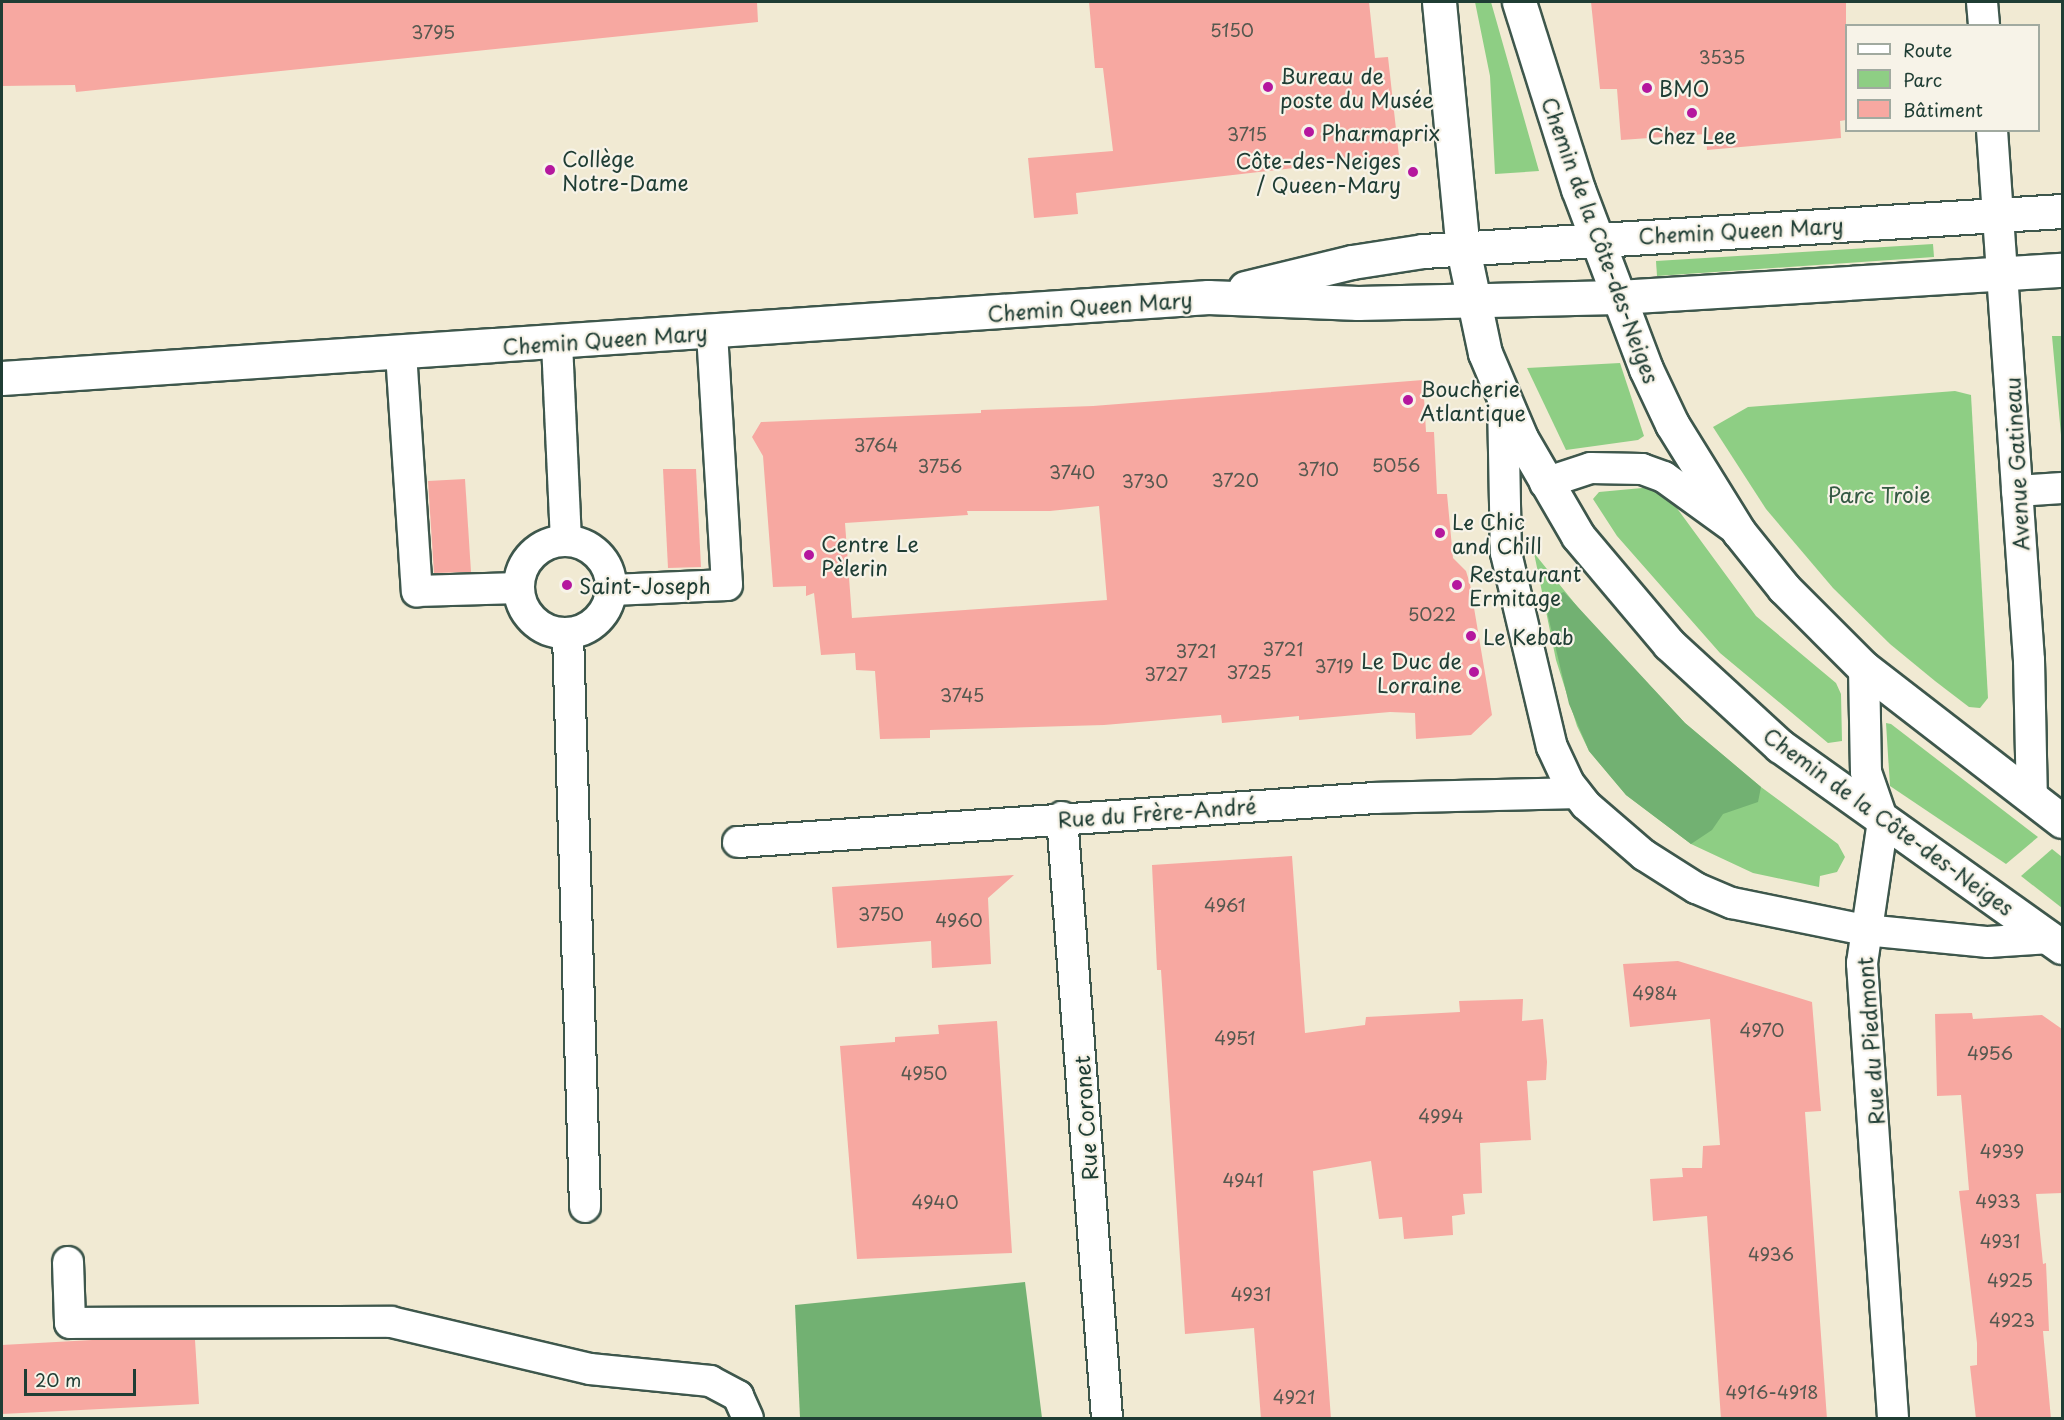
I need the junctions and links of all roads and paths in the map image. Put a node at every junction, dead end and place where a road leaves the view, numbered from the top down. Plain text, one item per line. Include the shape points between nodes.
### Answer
1 (1438, 2) edge
2 (1519, 2) edge
3 (1982, 2) edge
4 (1984, 24) edge
5 (1992, 132) edge
6 (2062, 211) edge
7 (1997, 216) junction
8 (1596, 238) junction
9 (1463, 249) junction
10 (2062, 270) edge
11 (2002, 274) junction
12 (1208, 297) junction
13 (1618, 297) junction
14 (1472, 300) junction
15 (712, 332) junction
16 (557, 343) junction
17 (401, 352) junction
18 (2, 378) edge
19 (1503, 400) junction
20 (1545, 483) junction
21 (2062, 488) edge
22 (2017, 491) junction
23 (1739, 532) junction
24 (566, 540) junction
25 (519, 588) junction
26 (612, 590) junction
27 (568, 634) junction
28 (1864, 668) junction
29 (1576, 793) junction
30 (2032, 799) junction
31 (1062, 818) junction
32 (1883, 821) junction
33 (2062, 821) edge
34 (738, 842) dead end
35 (1864, 930) junction
36 (2056, 942) edge
37 (585, 1207) dead end
38 (68, 1262) dead end
39 (747, 1419) edge
40 (1107, 1419) edge
41 (1893, 1419) edge

1 - 9 street, Chemin de la Côte-des-Neiges
2 - 8 street, Chemin de la Côte-des-Neiges
3 - 4 street
5 - 7 street, Avenue Gatineau
6 - 7 street, Chemin Queen Mary
7 - 8 street, Chemin Queen Mary
7 - 11 street, Avenue Gatineau
8 - 9 street, Chemin Queen Mary
8 - 13 street, Chemin de la Côte-des-Neiges
9 - 12 street, Chemin Queen Mary via 1352,262
9 - 14 street, Chemin de la Côte-des-Neiges
10 - 11 street, Chemin Queen Mary
11 - 13 street, Chemin Queen Mary
11 - 22 street, Avenue Gatineau
12 - 14 street, Chemin Queen Mary via 1358,303
12 - 15 street, Chemin Queen Mary
13 - 14 street, Chemin Queen Mary
13 - 23 street, Chemin de la Côte-des-Neiges via 1672,424
14 - 19 street, Chemin de la Côte-des-Neiges via 1485,353
15 - 16 street, Chemin Queen Mary
15 - 26 street via 726,585
16 - 17 street, Chemin Queen Mary
16 - 24 street
17 - 18 street, Chemin Queen Mary
17 - 25 street via 417,591
19 - 20 street, Chemin de la Côte-des-Neiges
19 - 29 street, Chemin de la Côte-des-Neiges via 1506,553 1542,712 1562,770
20 - 23 street, Chemin de la Côte-des-Neiges via 1591,468 1642,469 1664,477
20 - 32 street, Chemin de la Côte-des-Neiges via 1602,569 1706,682 1780,746
21 - 22 street
22 - 30 street, Avenue Gatineau via 2029,660
23 - 28 street, Chemin de la Côte-des-Neiges via 1784,588
24 - 25 street via 551,542 527,559
24 - 26 street via 594,550 611,575
25 - 27 street via 528,616 553,632
26 - 27 street via 598,620
27 - 37 street
28 - 30 street, Chemin de la Côte-des-Neiges
28 - 32 street, Rue du Piedmont via 1866,772
29 - 31 street, Rue du Frère-André via 1404,797
29 - 35 street, Chemin de la Côte-des-Neiges via 1623,840 1696,888 1757,910
30 - 33 street, Chemin de la Côte-des-Neiges
31 - 34 street, Rue du Frère-André
31 - 40 street, Rue Coronet
32 - 35 street, Rue du Piedmont
32 - 36 street, Chemin de la Côte-des-Neiges
35 - 36 street, Chemin de la Côte-des-Neiges via 1988,942
35 - 41 street, Rue du Piedmont via 1862,963
38 - 39 street via 70,1323 391,1322 590,1369 711,1382 738,1396

